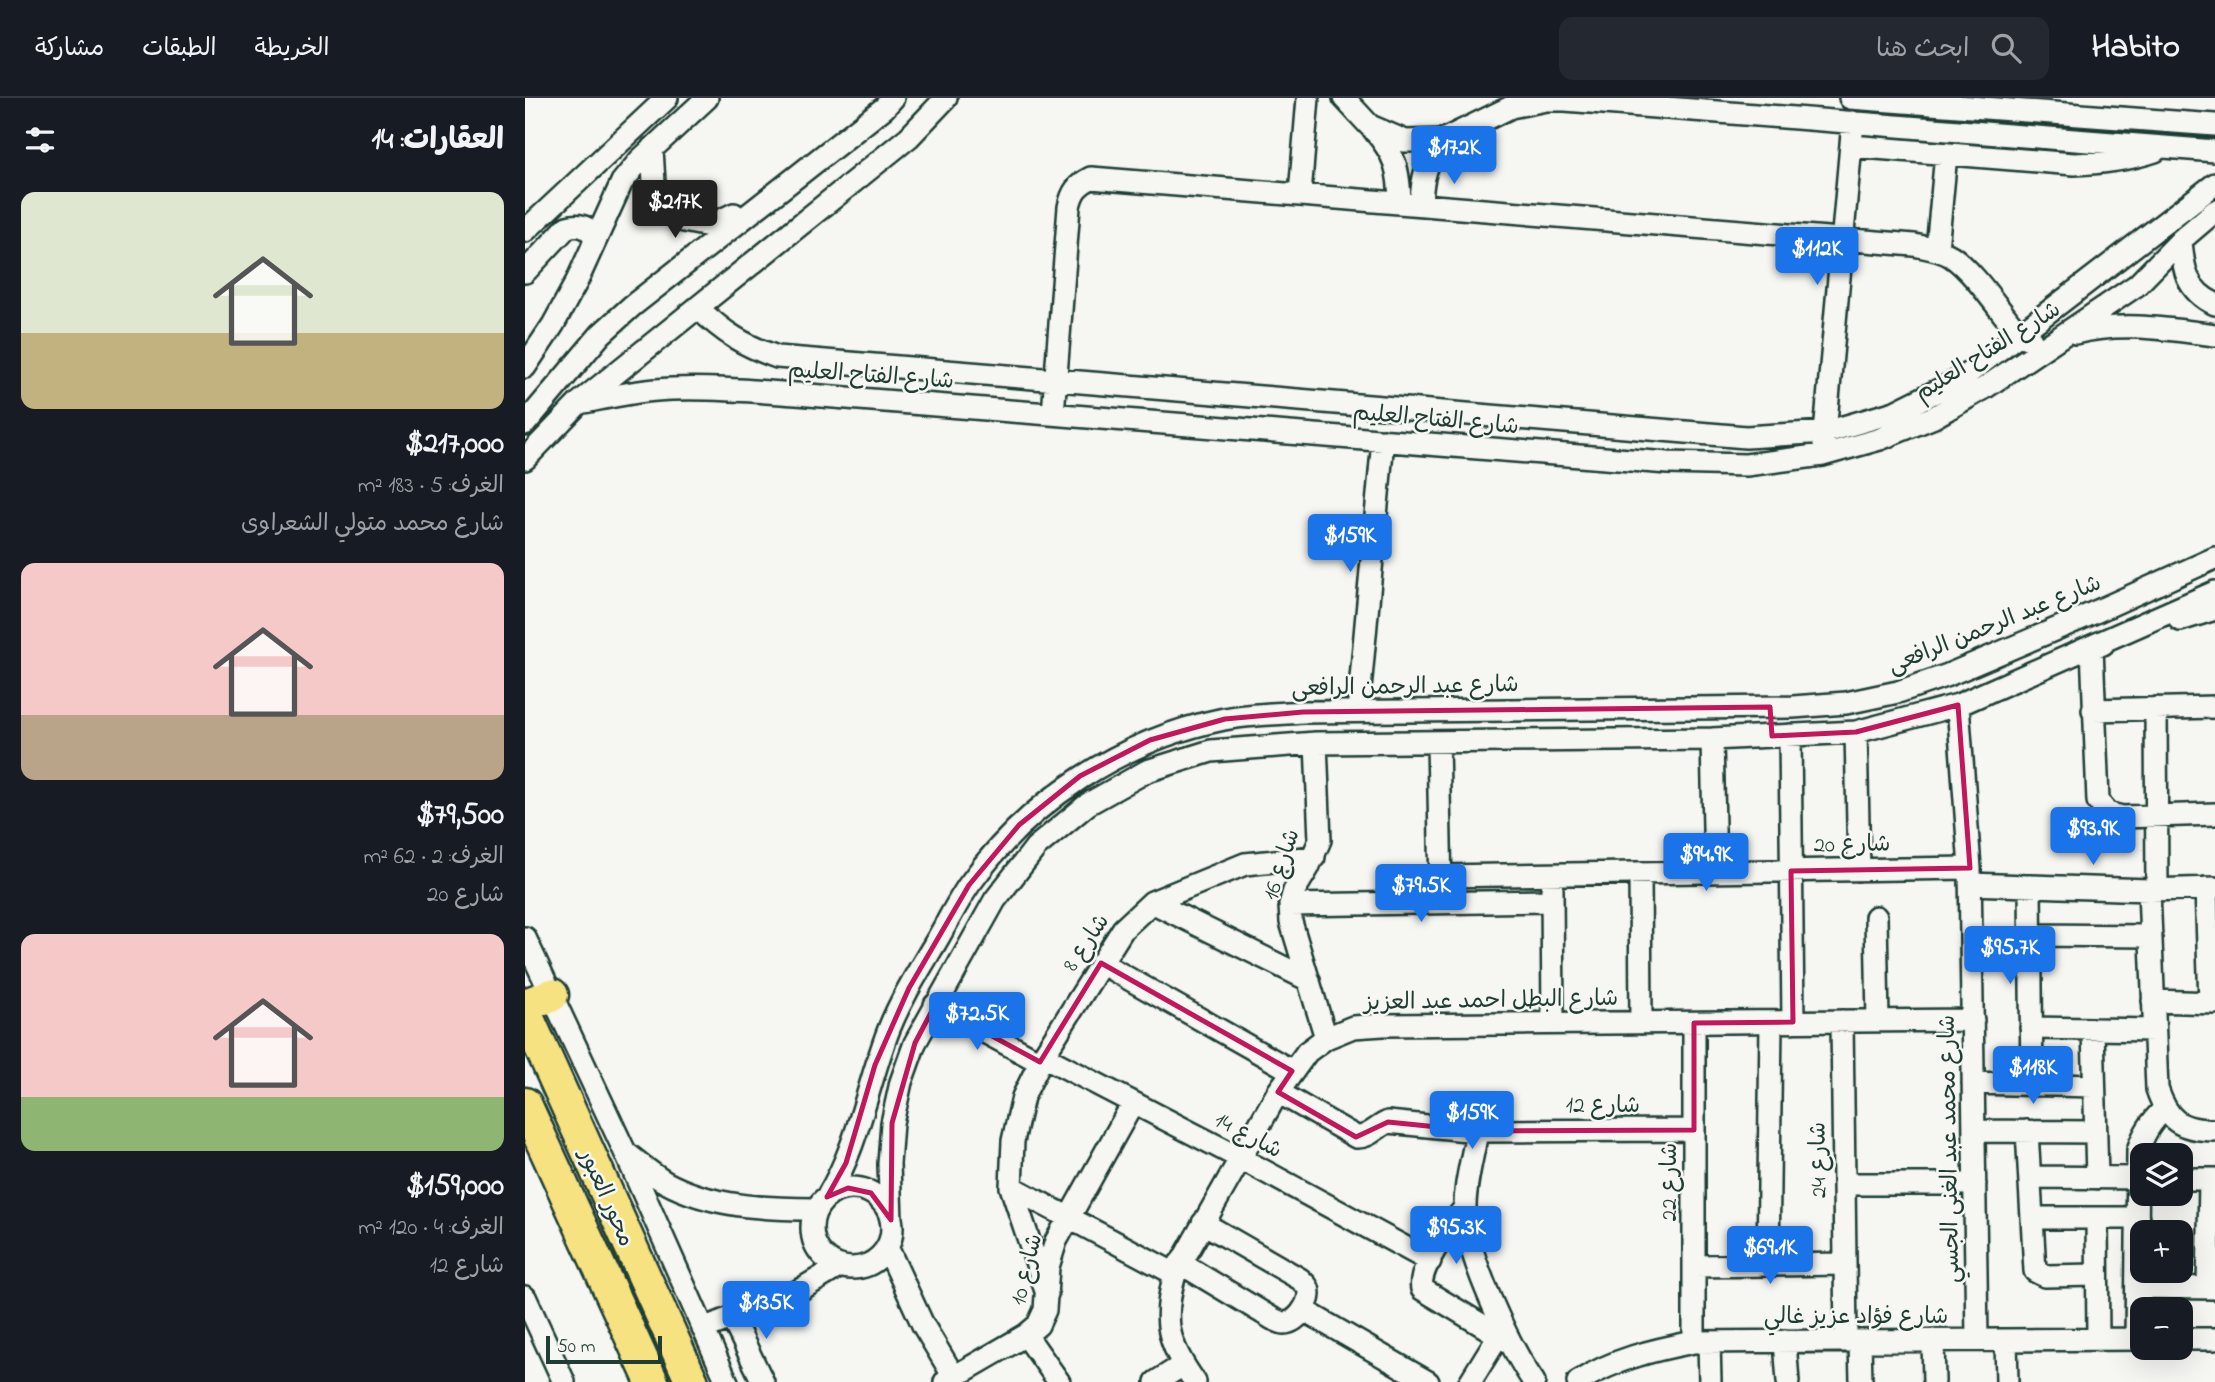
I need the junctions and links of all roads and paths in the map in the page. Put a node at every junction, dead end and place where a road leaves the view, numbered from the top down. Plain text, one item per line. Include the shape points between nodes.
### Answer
1 (667, 98) edge
2 (707, 98) edge
3 (946, 98) edge
4 (1308, 98) edge
5 (1344, 98) edge
6 (1490, 98) edge
7 (1850, 98) edge
8 (888, 103) edge
9 (1974, 103) edge
10 (2001, 104) edge
11 (1477, 122) junction
12 (1853, 122) junction
13 (2215, 125) edge
14 (1370, 126) junction
15 (1971, 132) junction
16 (1999, 134) junction
17 (909, 137) junction
18 (1443, 140) junction
19 (1851, 146) junction
20 (2166, 147) junction
21 (652, 149) junction
22 (2215, 151) edge
23 (1946, 153) junction
24 (1970, 155) junction
25 (2215, 184) edge
26 (1300, 194) junction
27 (767, 199) junction
28 (1411, 204) junction
29 (2215, 211) edge
30 (525, 231) edge
31 (1843, 239) junction
32 (2181, 240) junction
33 (593, 244) junction
34 (1937, 250) junction
35 (525, 272) edge
36 (2215, 304) edge
37 (698, 308) junction
38 (2020, 335) junction
39 (2215, 335) edge
40 (2052, 342) junction
41 (525, 367) edge
42 (924, 369) junction
43 (1056, 379) junction
44 (579, 403) junction
45 (920, 403) junction
46 (1053, 414) junction
47 (525, 424) edge
48 (1826, 432) junction
49 (1383, 440) junction
50 (1823, 455) junction
51 (525, 459) edge
52 (2215, 558) edge
53 (2215, 592) edge
54 (2215, 609) edge
55 (2092, 648) junction
56 (1958, 705) junction
57 (1770, 707) junction
58 (2215, 707) edge
59 (2156, 708) junction
60 (2093, 710) junction
61 (1358, 711) junction
62 (1856, 732) junction
63 (1781, 736) junction
64 (1712, 739) junction
65 (1439, 742) junction
66 (1316, 743) junction
67 (2215, 814) edge
68 (2156, 816) junction
69 (1314, 857) junction
70 (1859, 870) junction
71 (1791, 871) junction
72 (1715, 872) junction
73 (1640, 873) junction
74 (1552, 875) junction
75 (1440, 876) junction
76 (1970, 876) junction
77 (2029, 886) junction
78 (2210, 888) edge
79 (2153, 890) junction
80 (1552, 901) junction
81 (1153, 902) junction
82 (1441, 902) junction
83 (1290, 905) junction
84 (1876, 917) dead end
85 (2030, 935) junction
86 (2150, 936) junction
87 (525, 938) edge
88 (1101, 963) junction
89 (1309, 980) junction
90 (538, 1000) edge
91 (2153, 1001) junction
92 (2212, 1003) edge
93 (935, 1005) junction
94 (525, 1012) edge
95 (1973, 1020) junction
96 (1842, 1021) junction
97 (1878, 1021) junction
98 (1771, 1022) junction
99 (1793, 1022) junction
100 (1553, 1023) junction
101 (1641, 1023) junction
102 (1694, 1023) junction
103 (2031, 1028) junction
104 (2093, 1029) junction
105 (2154, 1030) junction
106 (1326, 1038) junction
107 (1041, 1059) junction
108 (1292, 1071) junction
109 (1973, 1083) junction
110 (2032, 1085) junction
111 (2094, 1086) junction
112 (1278, 1092) junction
113 (1133, 1103) junction
114 (525, 1104) edge
115 (2164, 1110) junction
116 (1694, 1130) junction
117 (2215, 1130) edge
118 (1477, 1131) junction
119 (1974, 1131) junction
120 (2027, 1131) junction
121 (2096, 1132) junction
122 (2140, 1143) edge
123 (625, 1152) junction
124 (1240, 1158) junction
125 (2030, 1177) junction
126 (2097, 1178) junction
127 (2130, 1178) edge
128 (2193, 1179) edge
129 (2212, 1179) edge
130 (1844, 1184) junction
131 (1975, 1184) junction
132 (1011, 1187) junction
133 (821, 1203) junction
134 (2139, 1206) edge
135 (1464, 1209) junction
136 (1069, 1218) junction
137 (2097, 1218) junction
138 (2138, 1218) junction
139 (2032, 1219) junction
140 (891, 1220) junction
141 (1203, 1223) junction
142 (887, 1247) junction
143 (1430, 1261) junction
144 (1845, 1264) junction
145 (1768, 1265) junction
146 (839, 1266) junction
147 (1694, 1266) junction
148 (1177, 1269) junction
149 (2097, 1275) junction
150 (2137, 1287) junction
151 (2211, 1288) edge
152 (1047, 1294) junction
153 (525, 1297) edge
154 (2137, 1297) edge
155 (1303, 1310) junction
156 (732, 1318) junction
157 (703, 1329) junction
158 (1026, 1335) junction
159 (1504, 1339) junction
160 (2130, 1339) edge
161 (2193, 1339) edge
162 (2215, 1339) edge
163 (1933, 1340) junction
164 (1977, 1340) junction
165 (2006, 1340) junction
166 (2098, 1340) junction
167 (1853, 1341) junction
168 (1702, 1342) junction
169 (1785, 1342) junction
170 (1189, 1373) edge
171 (952, 1380) edge
172 (1417, 1380) edge
173 (564, 1382) edge
174 (652, 1382) edge
175 (692, 1382) edge
176 (727, 1382) edge
177 (763, 1382) edge
178 (1059, 1382) edge
179 (1156, 1382) edge
180 (1470, 1382) edge
181 (1534, 1382) edge
182 (1578, 1382) edge
183 (1710, 1382) edge
184 (1787, 1382) edge
185 (1861, 1382) edge
186 (1934, 1382) edge
187 (2007, 1382) edge

1 - 30 street
2 - 21 street
3 - 17 street
4 - 26 street
5 - 14 street
6 - 11 street
7 - 9 street
8 - 17 street
8 - 27 street
9 - 10 street
9 - 15 street
10 - 13 street
10 - 16 street
11 - 12 street via 1511,107 1565,100
11 - 18 street
12 - 15 street
12 - 19 street
14 - 18 street via 1405,141
14 - 28 street via 1389,148
15 - 16 street
15 - 24 street
16 - 20 street
17 - 37 street
18 - 28 street via 1429,159
19 - 23 street
19 - 31 street
20 - 22 street
20 - 24 street via 2136,157 2074,164
21 - 27 street via 654,183 664,206 684,221 709,226
21 - 33 street via 622,182
23 - 24 street
23 - 34 street
25 - 38 street, شارع الفتاح العليم
26 - 28 street
26 - 43 street via 1104,178 1079,184 1069,207
27 - 47 street via 601,334
28 - 31 street
29 - 32 street, شارع الفتاح العليم
31 - 34 street
31 - 48 street
32 - 36 street via 2183,268 2197,293
32 - 40 street, شارع الفتاح العليم via 2137,285
33 - 35 street via 596,238 587,228 567,227
33 - 41 street via 553,326
34 - 38 street via 1966,270
37 - 42 street, شارع الفتاح العليم via 720,330 777,357
37 - 44 street
38 - 40 street
38 - 48 street, شارع الفتاح العليم via 1961,379 1895,412
39 - 40 street via 2101,326
40 - 50 street, شارع الفتاح العليم via 1934,417
42 - 43 street, شارع الفتاح العليم
42 - 45 street
43 - 46 street
43 - 48 street, شارع الفتاح العليم via 1746,437
44 - 45 street, شارع الفتاح العليم via 673,389
44 - 51 street
45 - 46 street, شارع الفتاح العليم
46 - 49 street, شارع الفتاح العليم
48 - 50 street
49 - 50 street, شارع الفتاح العليم via 1746,466
49 - 61 street
52 - 57 street, شارع عبد الرحمن الرافعى via 2057,629 1898,692 1846,703
53 - 55 street
54 - 55 street
55 - 56 street
55 - 60 street
56 - 62 street
56 - 76 street, شارع محمد عبد الغنى الجسي
57 - 61 street, شارع عبد الرحمن الرافعى
57 - 63 street
58 - 59 street
59 - 60 street
59 - 68 street
60 - 68 street via 2098,802 2107,813 2122,817
61 - 133 street, شارع عبد الرحمن الرافعى via 1225,719 1150,740 1080,776 1019,825 969,885 909,988 875,1065 846,1163
62 - 63 street
62 - 70 street
63 - 64 street
63 - 71 street
64 - 65 street
64 - 72 street
65 - 66 street
65 - 75 street
66 - 69 street, شارع 16 via 1320,840
66 - 93 street via 1211,751 1147,771 1088,804 1037,847 995,900
67 - 68 street
68 - 79 street
69 - 81 street, شارع 8 via 1245,864
69 - 83 street, شارع 16
70 - 71 street, شارع 20
70 - 76 street, شارع 20
71 - 72 street, شارع 20
71 - 99 street
72 - 73 street, شارع 20
73 - 74 street, شارع 20
73 - 101 street
74 - 75 street, شارع 20
74 - 80 street
75 - 82 street
76 - 77 street, شارع 20
76 - 95 street, شارع محمد عبد الغنى الجسي
77 - 79 street, شارع 20
77 - 85 street
78 - 79 street, شارع 20
78 - 92 street
79 - 86 street
80 - 82 street
80 - 100 street
81 - 88 street, شارع 8 via 1123,929
81 - 89 street
82 - 83 street
83 - 89 street, شارع 16
84 - 97 street
85 - 86 street
85 - 103 street
86 - 91 street
87 - 90 street
88 - 107 street, شارع 8
88 - 108 street
89 - 106 street, شارع 16
90 - 123 street
91 - 92 street
91 - 105 street
93 - 107 street, شارع 14
93 - 140 street via 915,1043 892,1123
94 - 175 highway, محور العبور
95 - 97 street, شارع البطل احمد عبد العزيز
95 - 109 street, شارع محمد عبد الغنى الجسي
96 - 97 street, شارع البطل احمد عبد العزيز
96 - 99 street, شارع البطل احمد عبد العزيز
96 - 130 street, شارع 24
98 - 99 street, شارع البطل احمد عبد العزيز
98 - 102 street, شارع البطل احمد عبد العزيز
98 - 145 street
100 - 101 street, شارع البطل احمد عبد العزيز
100 - 106 street, شارع البطل احمد عبد العزيز via 1383,1025 1353,1027
101 - 102 street, شارع البطل احمد عبد العزيز
102 - 116 street, شارع 22
103 - 104 street
103 - 110 street
104 - 105 street
104 - 111 street
105 - 115 street via 2157,1089
106 - 108 street, شارع البطل احمد عبد العزيز
107 - 113 street, شارع 14
107 - 132 street, شارع 8 via 1023,1097 1013,1142
108 - 112 street, شارع البطل احمد عبد العزيز
109 - 110 street
109 - 119 street, شارع محمد عبد الغنى الجسي
110 - 111 street
111 - 121 street
112 - 118 street, شارع 12 via 1356,1137 1388,1122
112 - 124 street, شارع البطل احمد عبد العزيز
113 - 124 street, شارع 14
113 - 136 street, شارع 10
114 - 174 highway, محور العبور
115 - 117 street via 2180,1124
115 - 122 street
116 - 118 street, شارع 12
116 - 147 street, شارع 22
118 - 135 street
119 - 120 street
119 - 131 street, شارع محمد عبد الغنى الجسي
120 - 121 street
120 - 125 street
121 - 126 street
123 - 133 street via 664,1181 700,1197 772,1209
123 - 157 street
124 - 141 street, شارع البطل احمد عبد العزيز
124 - 143 street, شارع 14
125 - 126 street
125 - 139 street
126 - 127 street
128 - 129 street
129 - 151 street
130 - 131 street
130 - 144 street, شارع 24
131 - 164 street, شارع محمد عبد الغنى الجسي
132 - 136 street
132 - 152 street, شارع 8
133 - 140 street via 837,1190 871,1193 888,1209
133 - 146 street via 811,1232 814,1243
134 - 138 street
135 - 143 street
135 - 159 street via 1474,1256
136 - 148 street
136 - 152 street, شارع 10 via 1048,1267
137 - 138 street
137 - 139 street
137 - 149 street
138 - 150 street
139 - 149 street via 2039,1275
140 - 142 street
141 - 148 street, شارع البطل احمد عبد العزيز
141 - 155 street via 1300,1279 1308,1288 1309,1300
142 - 146 street via 867,1265
142 - 171 street
143 - 159 street via 1420,1282 1422,1289
144 - 145 street
144 - 167 street, شارع 24
145 - 147 street
146 - 156 street via 798,1291
147 - 168 street, شارع 22
148 - 155 street via 1284,1323
148 - 170 street, شارع البطل احمد عبد العزيز via 1167,1303 1170,1335
149 - 166 street
150 - 151 street
150 - 154 street
152 - 158 street, شارع 10 via 1038,1325
153 - 173 street
155 - 172 street
156 - 157 street
156 - 177 street
157 - 176 street
158 - 171 street, شارع 10
158 - 178 street
159 - 180 street
159 - 181 street
160 - 166 street, شارع فؤاد عزيز غالي
161 - 162 street
163 - 164 street, شارع فؤاد عزيز غالي
163 - 167 street, شارع فؤاد عزيز غالي
163 - 186 street
164 - 165 street, شارع فؤاد عزيز غالي
165 - 166 street, شارع فؤاد عزيز غالي
165 - 187 street
167 - 169 street, شارع فؤاد عزيز غالي
167 - 185 street, شارع 24
168 - 169 street, شارع فؤاد عزيز غالي
168 - 182 street, شارع فؤاد عزيز غالي via 1643,1352
168 - 183 street, شارع 22
169 - 184 street
170 - 179 street

